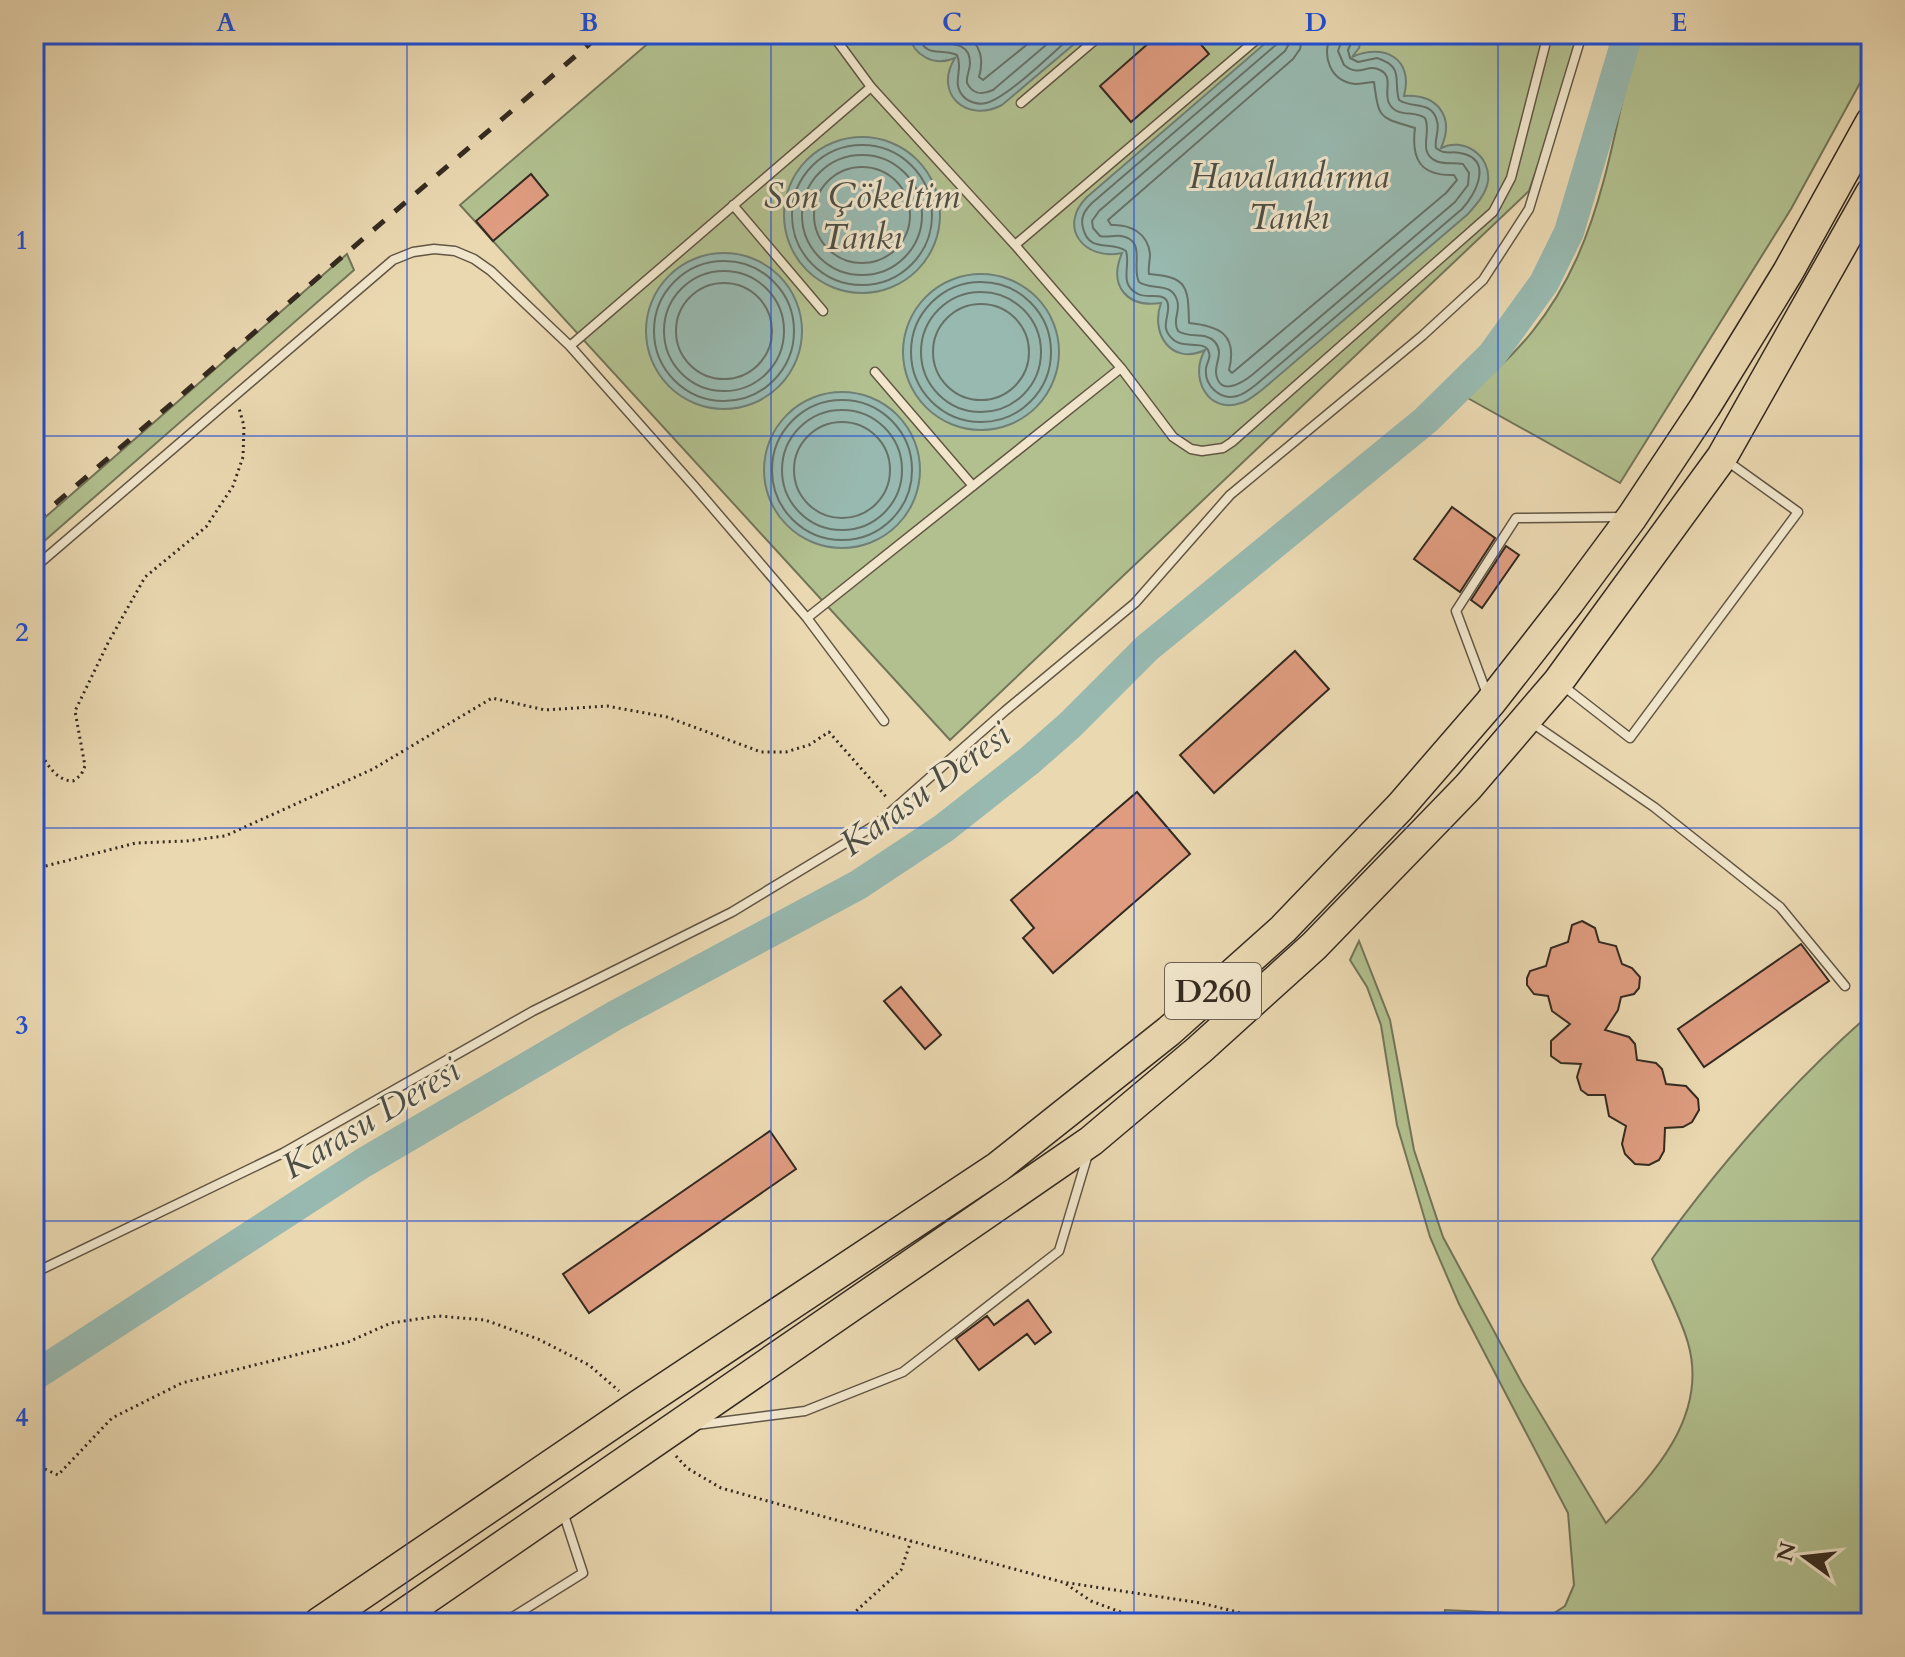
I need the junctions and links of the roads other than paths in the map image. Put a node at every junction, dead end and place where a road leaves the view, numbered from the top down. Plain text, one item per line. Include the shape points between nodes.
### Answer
1 (832, 34) edge
2 (1102, 34) edge
3 (1263, 34) edge
4 (1548, 34) edge
5 (1582, 34) edge
6 (871, 87) junction
7 (1021, 103) dead end
8 (1871, 122) edge
9 (1871, 193) edge
10 (733, 205) junction
11 (1807, 237) junction
12 (1015, 245) junction
13 (1835, 257) junction
14 (823, 311) dead end
15 (570, 346) junction
16 (1121, 368) junction
17 (875, 372) dead end
18 (1722, 457) junction
19 (973, 486) junction
20 (1632, 517) junction
21 (34, 568) edge
22 (807, 618) junction
23 (1558, 682) junction
24 (1490, 703) junction
25 (1528, 720) junction
26 (884, 721) dead end
27 (1845, 986) dead end
28 (1091, 1141) junction
29 (34, 1273) edge
30 (670, 1433) junction
31 (561, 1507) junction
32 (319, 1623) edge
33 (391, 1623) edge
34 (503, 1623) edge

1 - 6 lane
2 - 7 lane
3 - 12 lane
4 - 16 lane via 1511,178 1493,212 1232,442 1212,451 1181,444
5 - 29 lane via 1529,209 1483,280 1230,495 1135,603 877,824 732,912 533,1011 283,1153
6 - 10 lane
6 - 12 lane
8 - 11 highway, D260
9 - 13 highway, D260
10 - 14 lane
10 - 15 lane
11 - 13 highway via 1805,251 1813,264
11 - 20 highway, D260
12 - 16 lane
13 - 18 highway, D260
15 - 21 lane via 474,259 434,249 393,260
15 - 22 lane
16 - 19 lane
17 - 19 lane
18 - 23 highway, D260
18 - 23 lane via 1798,512 1630,738
19 - 22 lane
20 - 24 highway, D260
20 - 24 lane via 1516,518 1456,611
22 - 26 lane
23 - 25 highway, D260
24 - 32 highway, D260 via 1283,929 1169,1031 998,1167
25 - 27 lane via 1654,807 1780,907
25 - 28 highway, D260 via 1314,946
28 - 30 highway, D260
28 - 30 lane via 1059,1251 903,1372 805,1411
30 - 31 highway, D260
31 - 33 highway, D260
31 - 34 lane via 583,1573

